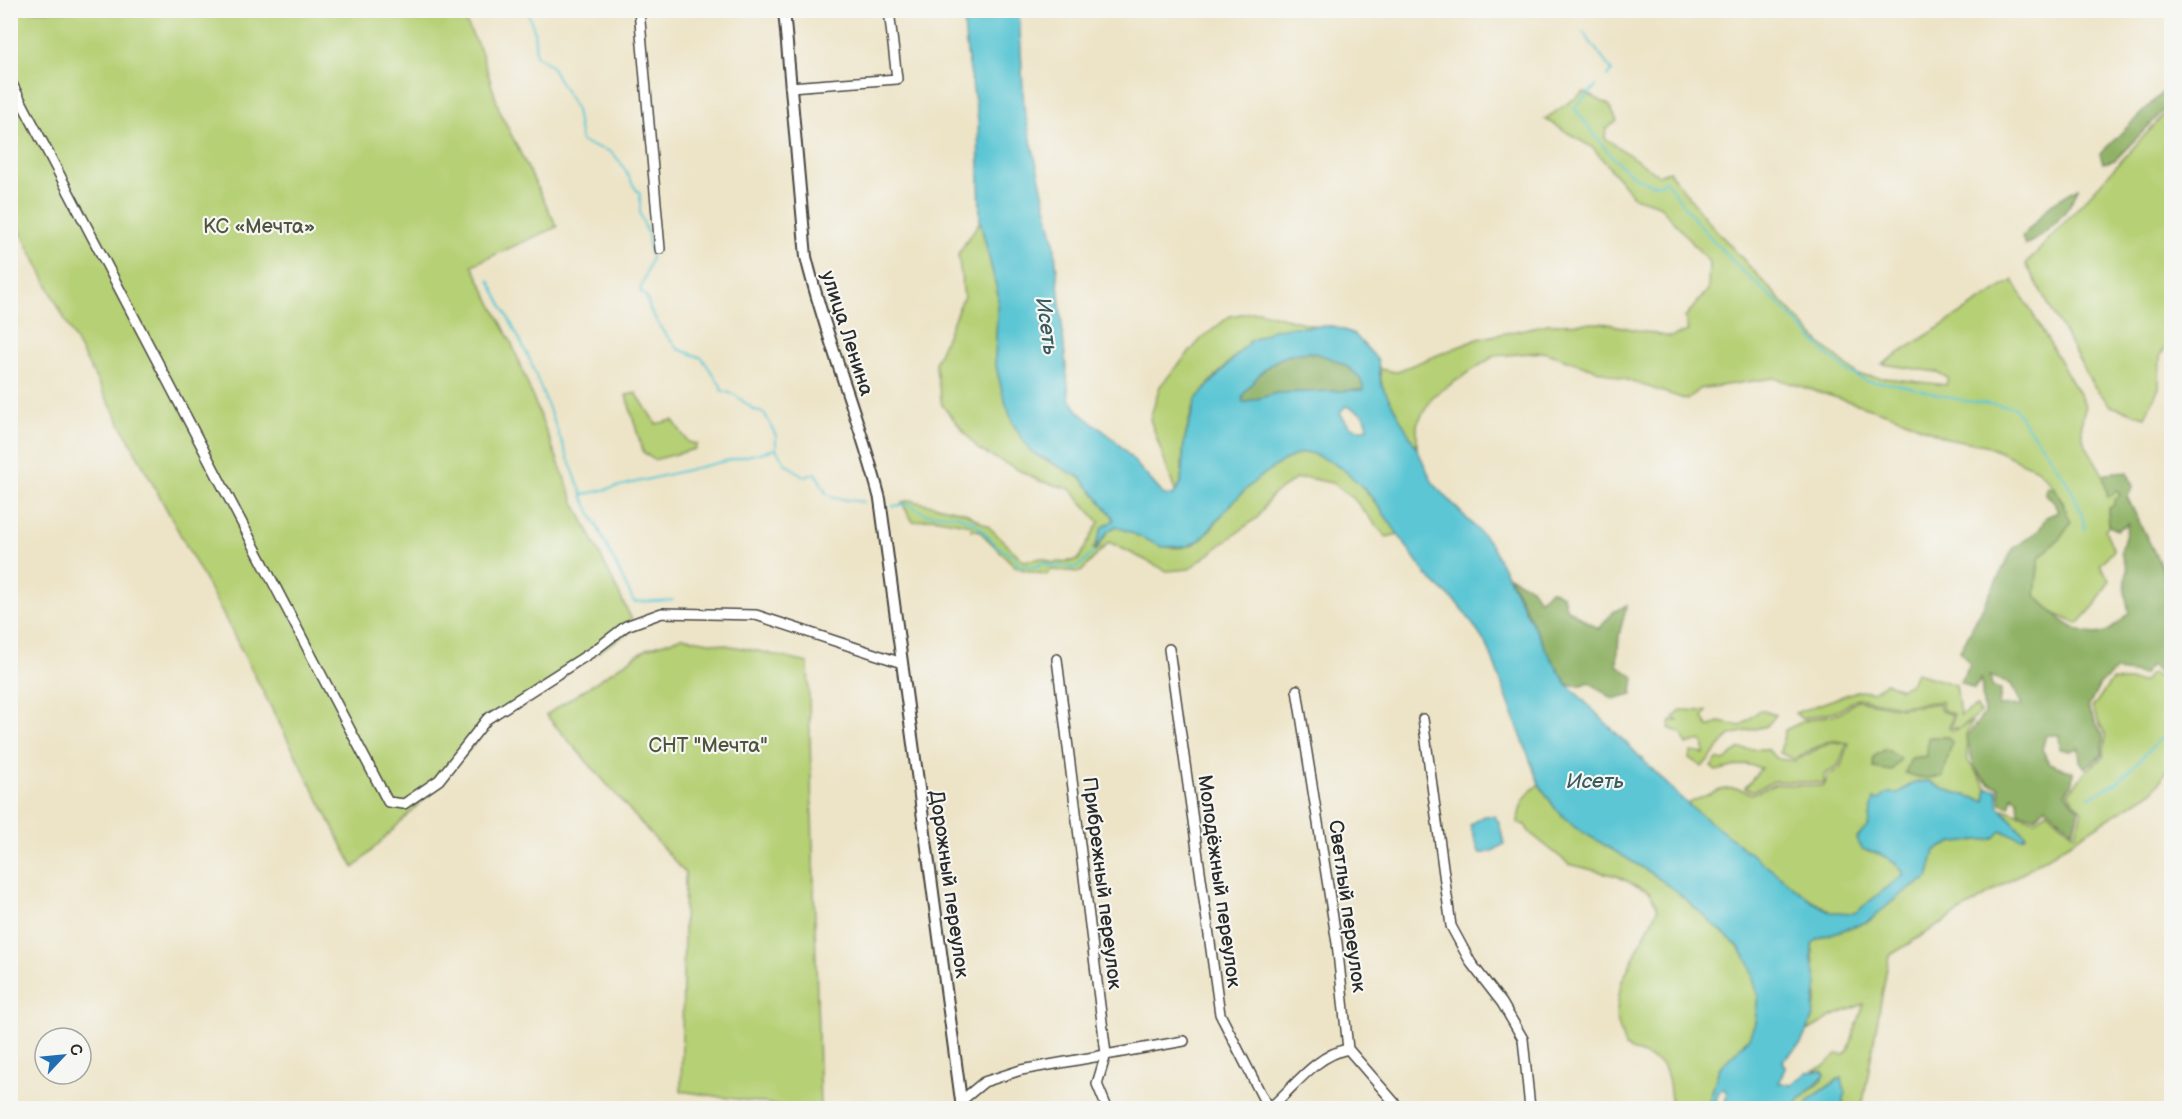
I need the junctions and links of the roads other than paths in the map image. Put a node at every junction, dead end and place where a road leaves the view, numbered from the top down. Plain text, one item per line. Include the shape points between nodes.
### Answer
1 (639, 10) edge
2 (784, 10) edge
3 (889, 10) edge
4 (10, 80) edge
5 (790, 87) junction
6 (660, 249) dead end
7 (1169, 649) dead end
8 (1057, 659) dead end
9 (902, 663) junction
10 (1297, 690) dead end
11 (1423, 718) dead end
12 (1184, 1041) dead end
13 (1348, 1049) junction
14 (1106, 1054) junction
15 (962, 1105) edge
16 (1107, 1108) edge
17 (1269, 1108) edge
18 (1400, 1108) edge
19 (1530, 1108) edge

1 - 6 street
2 - 5 main road, улица Ленина
3 - 5 street via 897,79
4 - 9 street via 388,802 404,804 439,780 487,719 626,626 650,616 756,615
5 - 9 main road, улица Ленина via 806,257 880,499
7 - 17 street, Молодёжный переулок via 1220,1014
8 - 14 street, Прибрежный переулок
9 - 15 main road, Дорожный переулок
10 - 13 street, Светлый переулок via 1337,943
11 - 19 street via 1451,926 1523,1039
12 - 14 street
13 - 17 street via 1334,1052 1315,1066
13 - 18 street
14 - 15 street via 1021,1070 984,1082
14 - 16 street, Прибрежный переулок via 1097,1084

